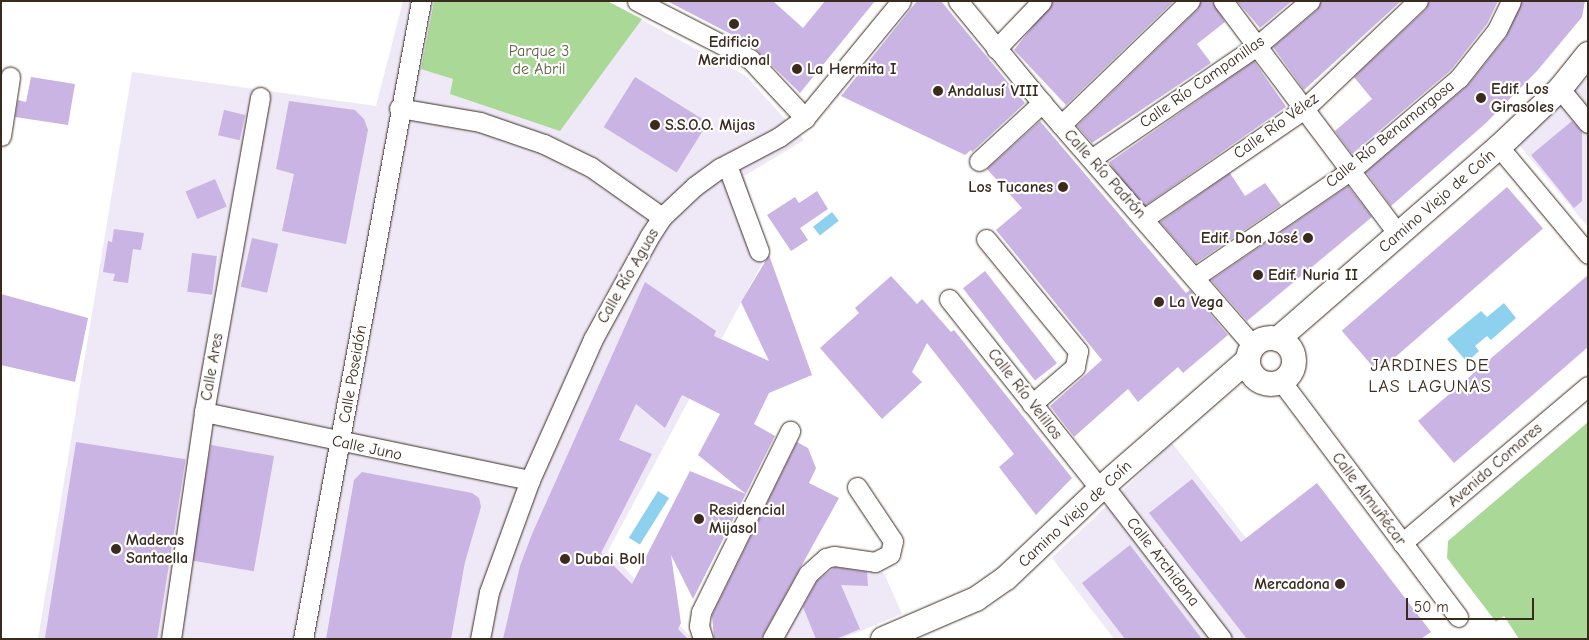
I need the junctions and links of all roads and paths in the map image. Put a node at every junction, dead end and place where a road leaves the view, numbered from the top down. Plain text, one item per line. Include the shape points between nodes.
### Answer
1 (421, 1) edge
2 (637, 1) edge
3 (901, 1) edge
4 (958, 1) edge
5 (1042, 1) edge
6 (1190, 1) edge
7 (1223, 1) edge
8 (1310, 1) edge
9 (1418, 1) edge
10 (1511, 1) edge
11 (657, 6) edge
12 (1258, 45) junction
13 (996, 48) junction
14 (1588, 54) edge
15 (10, 77) dead end
16 (1560, 89) junction
17 (260, 97) dead end
18 (1042, 103) junction
19 (399, 108) junction
20 (1304, 108) junction
21 (805, 118) junction
22 (1588, 122) edge
23 (1061, 125) junction
24 (1, 136) edge
25 (1499, 147) junction
26 (1091, 159) junction
27 (979, 161) dead end
28 (727, 165) junction
29 (1350, 171) junction
30 (662, 217) junction
31 (1145, 218) junction
32 (1398, 235) junction
33 (986, 239) dead end
34 (759, 251) dead end
35 (1588, 254) edge
36 (1195, 277) junction
37 (949, 299) dead end
38 (1278, 339) junction
39 (1250, 353) junction
40 (1281, 381) junction
41 (1588, 386) edge
42 (1032, 404) junction
43 (204, 412) junction
44 (790, 431) dead end
45 (341, 443) junction
46 (530, 480) junction
47 (857, 487) dead end
48 (1102, 487) junction
49 (1402, 544) junction
50 (1458, 617) dead end
51 (171, 639) edge
52 (303, 639) edge
53 (480, 639) edge
54 (703, 639) edge
55 (772, 639) edge
56 (883, 639) edge
57 (1222, 639) edge

1 - 19 street, Calle Poseidón
2 - 11 street
3 - 21 street, Calle Río Aguas
4 - 13 street, Calle Río Padrón
5 - 13 street
6 - 23 street
7 - 12 street
8 - 12 street, Calle Río Campanillas
9 - 20 street, Calle Río Vélez
10 - 29 street, Calle Río Benamargosa via 1497,30 1459,78
11 - 21 street via 750,60
12 - 20 street
12 - 26 street, Calle Río Campanillas
13 - 18 street, Calle Río Padrón
14 - 16 street, Camino Viejo de Coín
15 - 24 street
16 - 22 street
16 - 25 street, Camino Viejo de Coín
17 - 43 street, Calle Ares
18 - 23 street, Calle Río Padrón
18 - 27 street
19 - 30 street via 480,122 544,144 599,172
19 - 45 street, Calle Poseidón
20 - 29 street
20 - 31 street, Calle Río Vélez
21 - 28 street, Calle Río Aguas via 779,137
23 - 26 street, Calle Río Padrón
25 - 32 street, Camino Viejo de Coín
25 - 35 street
26 - 31 street, Calle Río Padrón
28 - 30 street, Calle Río Aguas via 695,186
28 - 34 street
29 - 32 street
29 - 36 street, Calle Río Benamargosa
30 - 46 street, Calle Río Aguas via 633,262 593,339
31 - 36 street, Calle Río Padrón
32 - 38 street, Camino Viejo de Coín
33 - 42 street via 1078,351 1076,367
36 - 39 street, Calle Río Padrón
37 - 42 street, Calle Río Velillos
38 - 39 street via 1267,338
38 - 40 street via 1286,344 1293,356 1291,370
39 - 40 street via 1257,379 1268,384
39 - 48 street, Camino Viejo de Coín
40 - 49 street, Calle Almuñécar
41 - 49 street, Avenida Comares
42 - 48 street, Calle Río Velillos
43 - 45 street, Calle Juno
43 - 51 street, Calle Ares
44 - 54 street via 701,612 699,626
45 - 46 street, Calle Juno
45 - 52 street, Calle Poseidón
46 - 53 street, Calle Río Aguas via 489,592
47 - 55 street via 893,541 890,554 875,562 834,556 826,558 808,574
48 - 56 street, Camino Viejo de Coín via 1006,578 976,599
48 - 57 street, Calle Archidona
49 - 50 street, Calle Almuñécar

